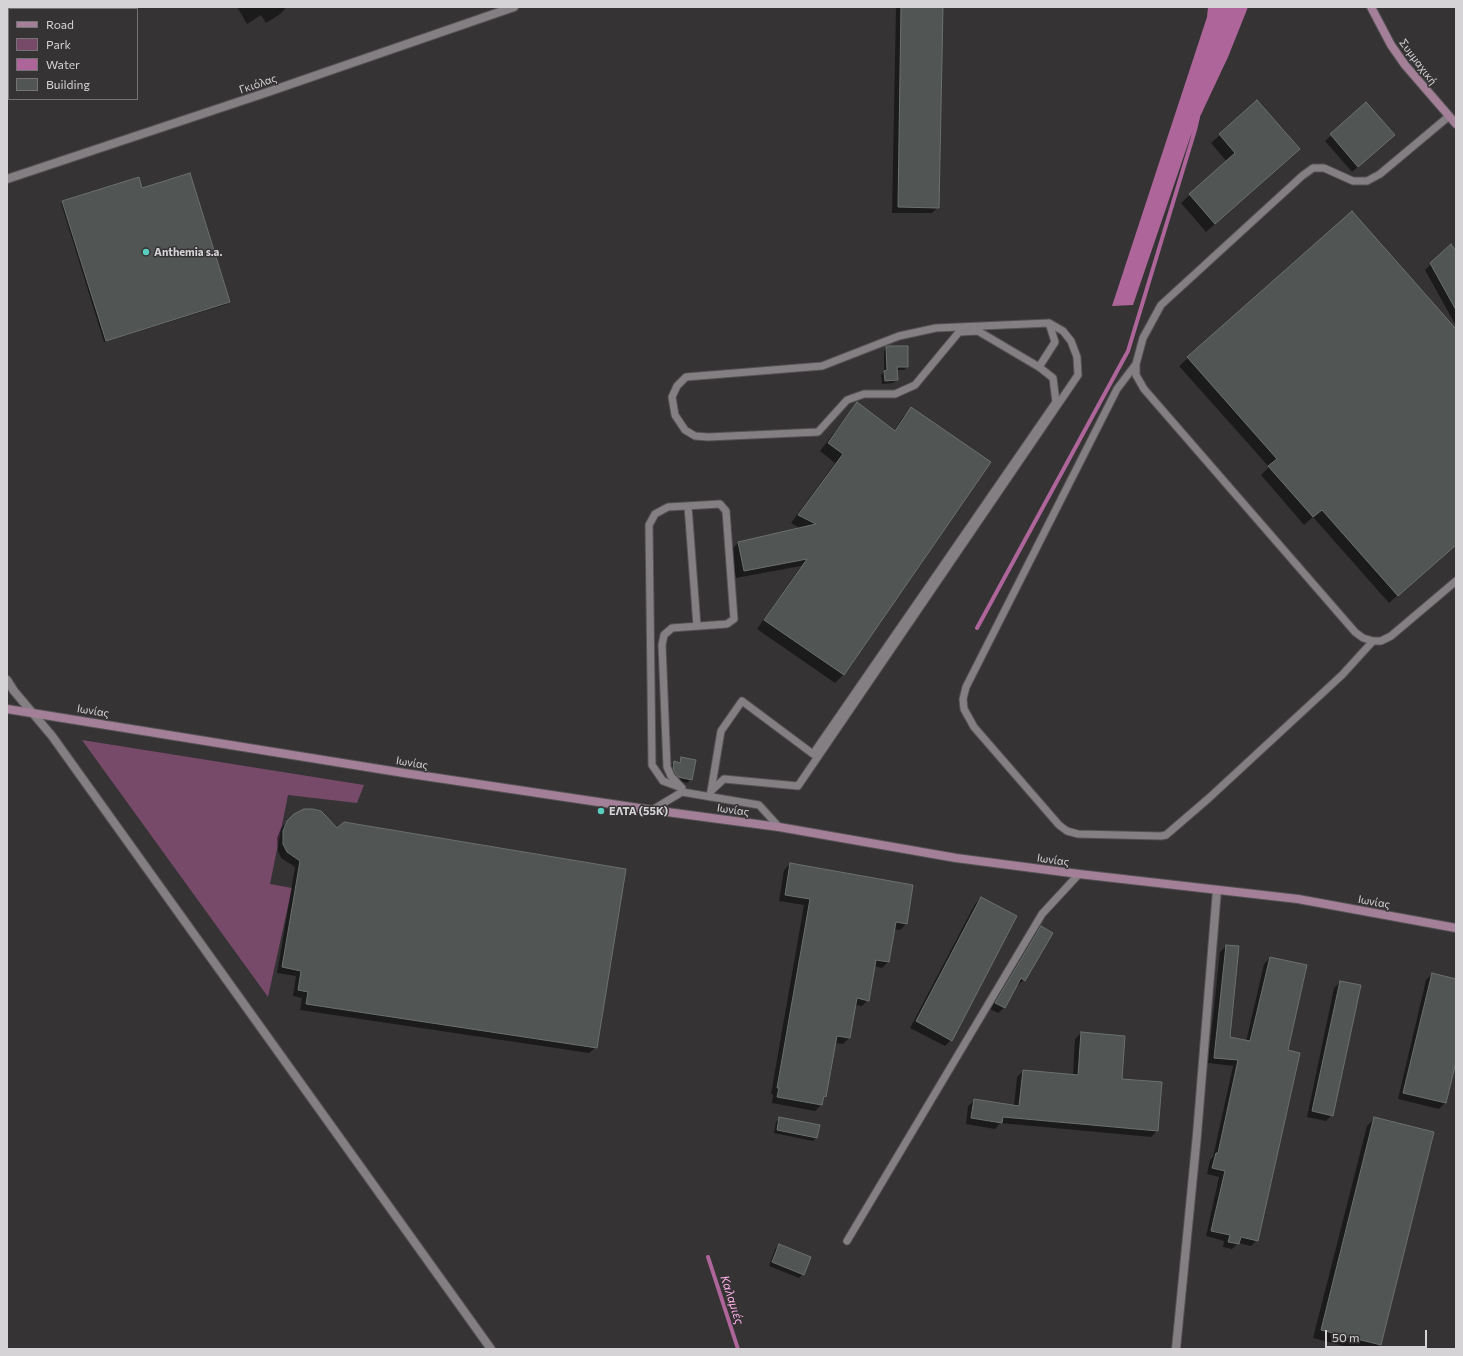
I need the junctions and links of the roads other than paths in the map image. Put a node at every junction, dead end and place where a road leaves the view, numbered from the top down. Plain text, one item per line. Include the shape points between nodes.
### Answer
1 (514, 7) edge
2 (1371, 7) edge
3 (1448, 117) junction
4 (1456, 124) edge
5 (7, 180) edge
6 (1049, 323) junction
7 (1136, 364) junction
8 (1038, 367) junction
9 (688, 506) junction
10 (1456, 581) edge
11 (697, 626) junction
12 (1373, 641) junction
13 (7, 680) edge
14 (7, 709) edge
15 (32, 712) junction
16 (682, 790) junction
17 (711, 794) junction
18 (652, 810) junction
19 (779, 827) junction
20 (1079, 874) junction
21 (1217, 890) junction
22 (1456, 928) edge
23 (847, 1241) dead end
24 (491, 1349) edge
25 (1176, 1349) edge

1 - 5 street, Γκιόλας
2 - 3 street, Συμμαχική via 1405,65
3 - 4 street, Συμμαχική
3 - 7 lane via 1380,174 1367,181 1353,181 1324,168 1313,168 1302,176 1161,305 1143,338
6 - 8 lane via 1055,342
6 - 8 lane via 936,328 899,336 822,366 686,377 676,386 672,397 674,415 685,430 695,436 818,432 847,400 864,394 895,394 915,384 959,332 978,330
6 - 17 lane via 1063,331 1071,341 1077,357 1078,375 798,786 724,779
7 - 12 lane via 1136,374 1149,395 1354,632
7 - 12 lane via 1117,389 966,687 964,709 974,727 1059,826 1067,831 1078,834 1166,835 1336,681
8 - 17 lane via 1053,378 1056,402 813,754 742,701 721,731
9 - 11 lane
9 - 11 lane via 720,504 726,511 734,619 727,624
9 - 16 lane via 668,507 655,514 649,525 652,766 663,781
10 - 12 lane via 1391,636 1381,641
11 - 16 lane via 672,628 664,634 662,645 667,767
13 - 15 street
14 - 15 street, Ιωνίας
15 - 18 street, Ιωνίας via 404,773
15 - 24 street via 52,736
16 - 17 lane
16 - 18 lane
17 - 19 lane via 759,805
18 - 19 street, Ιωνίας
19 - 20 street, Ιωνίας via 956,858
20 - 21 street, Ιωνίας
20 - 23 lane via 1042,914
21 - 22 street, Ιωνίας via 1298,899
21 - 25 street via 1198,1127

